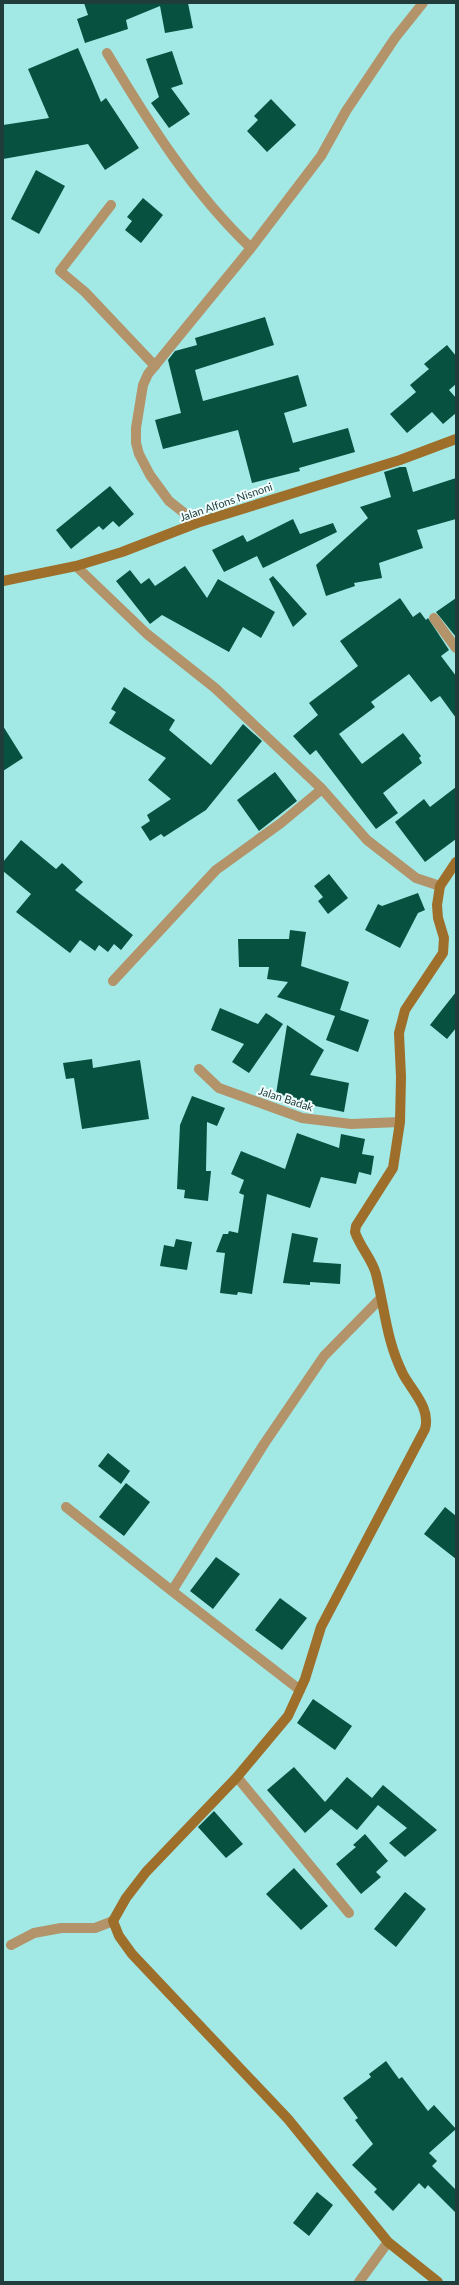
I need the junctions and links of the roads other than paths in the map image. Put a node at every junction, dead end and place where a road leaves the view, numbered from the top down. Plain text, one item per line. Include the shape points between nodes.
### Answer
1 (424, 3) edge
2 (107, 53) dead end
3 (111, 205) dead end
4 (251, 248) junction
5 (155, 366) junction
6 (456, 439) edge
7 (197, 523) junction
8 (76, 566) junction
9 (3, 581) edge
10 (434, 618) dead end
11 (456, 648) edge
12 (322, 789) junction
13 (456, 862) edge
14 (440, 886) junction
15 (113, 982) dead end
16 (199, 1069) dead end
17 (400, 1122) junction
18 (380, 1299) junction
19 (66, 1507) dead end
20 (172, 1591) junction
21 (300, 1690) junction
22 (237, 1777) junction
23 (349, 1913) dead end
24 (113, 1921) junction
25 (11, 1945) dead end
26 (388, 2242) junction
27 (359, 2282) edge
28 (438, 2282) edge

1 - 4 street via 395,38 346,112 321,156
2 - 4 street via 172,156 233,231
3 - 5 street via 60,270 85,292
4 - 5 street
5 - 7 street via 143,385 136,443 150,475 169,501
6 - 7 street, Jalan Alfons Nisnoni via 400,460
7 - 8 street, Jalan Alfons Nisnoni via 122,552
8 - 9 street, Jalan Alfons Nisnoni
8 - 12 street via 147,634 215,688
10 - 11 street
12 - 14 street via 367,840 416,878
12 - 15 street via 281,823 216,870
13 - 14 street
14 - 17 street via 437,905 444,938 443,953 405,1010 399,1032
16 - 17 street, Jalan Badak via 219,1088 302,1118 351,1124
17 - 18 street via 393,1168 356,1226 355,1232 376,1273
18 - 20 street via 324,1356 264,1444
18 - 21 street via 391,1346 403,1374 427,1413 427,1423 321,1627
19 - 20 street
20 - 21 street
21 - 22 street via 288,1716
22 - 23 street
22 - 24 street via 146,1872 126,1898
24 - 25 street via 95,1928 61,1928 34,1933
24 - 26 street via 119,1936 132,1954 288,2119
26 - 27 street
26 - 28 street

